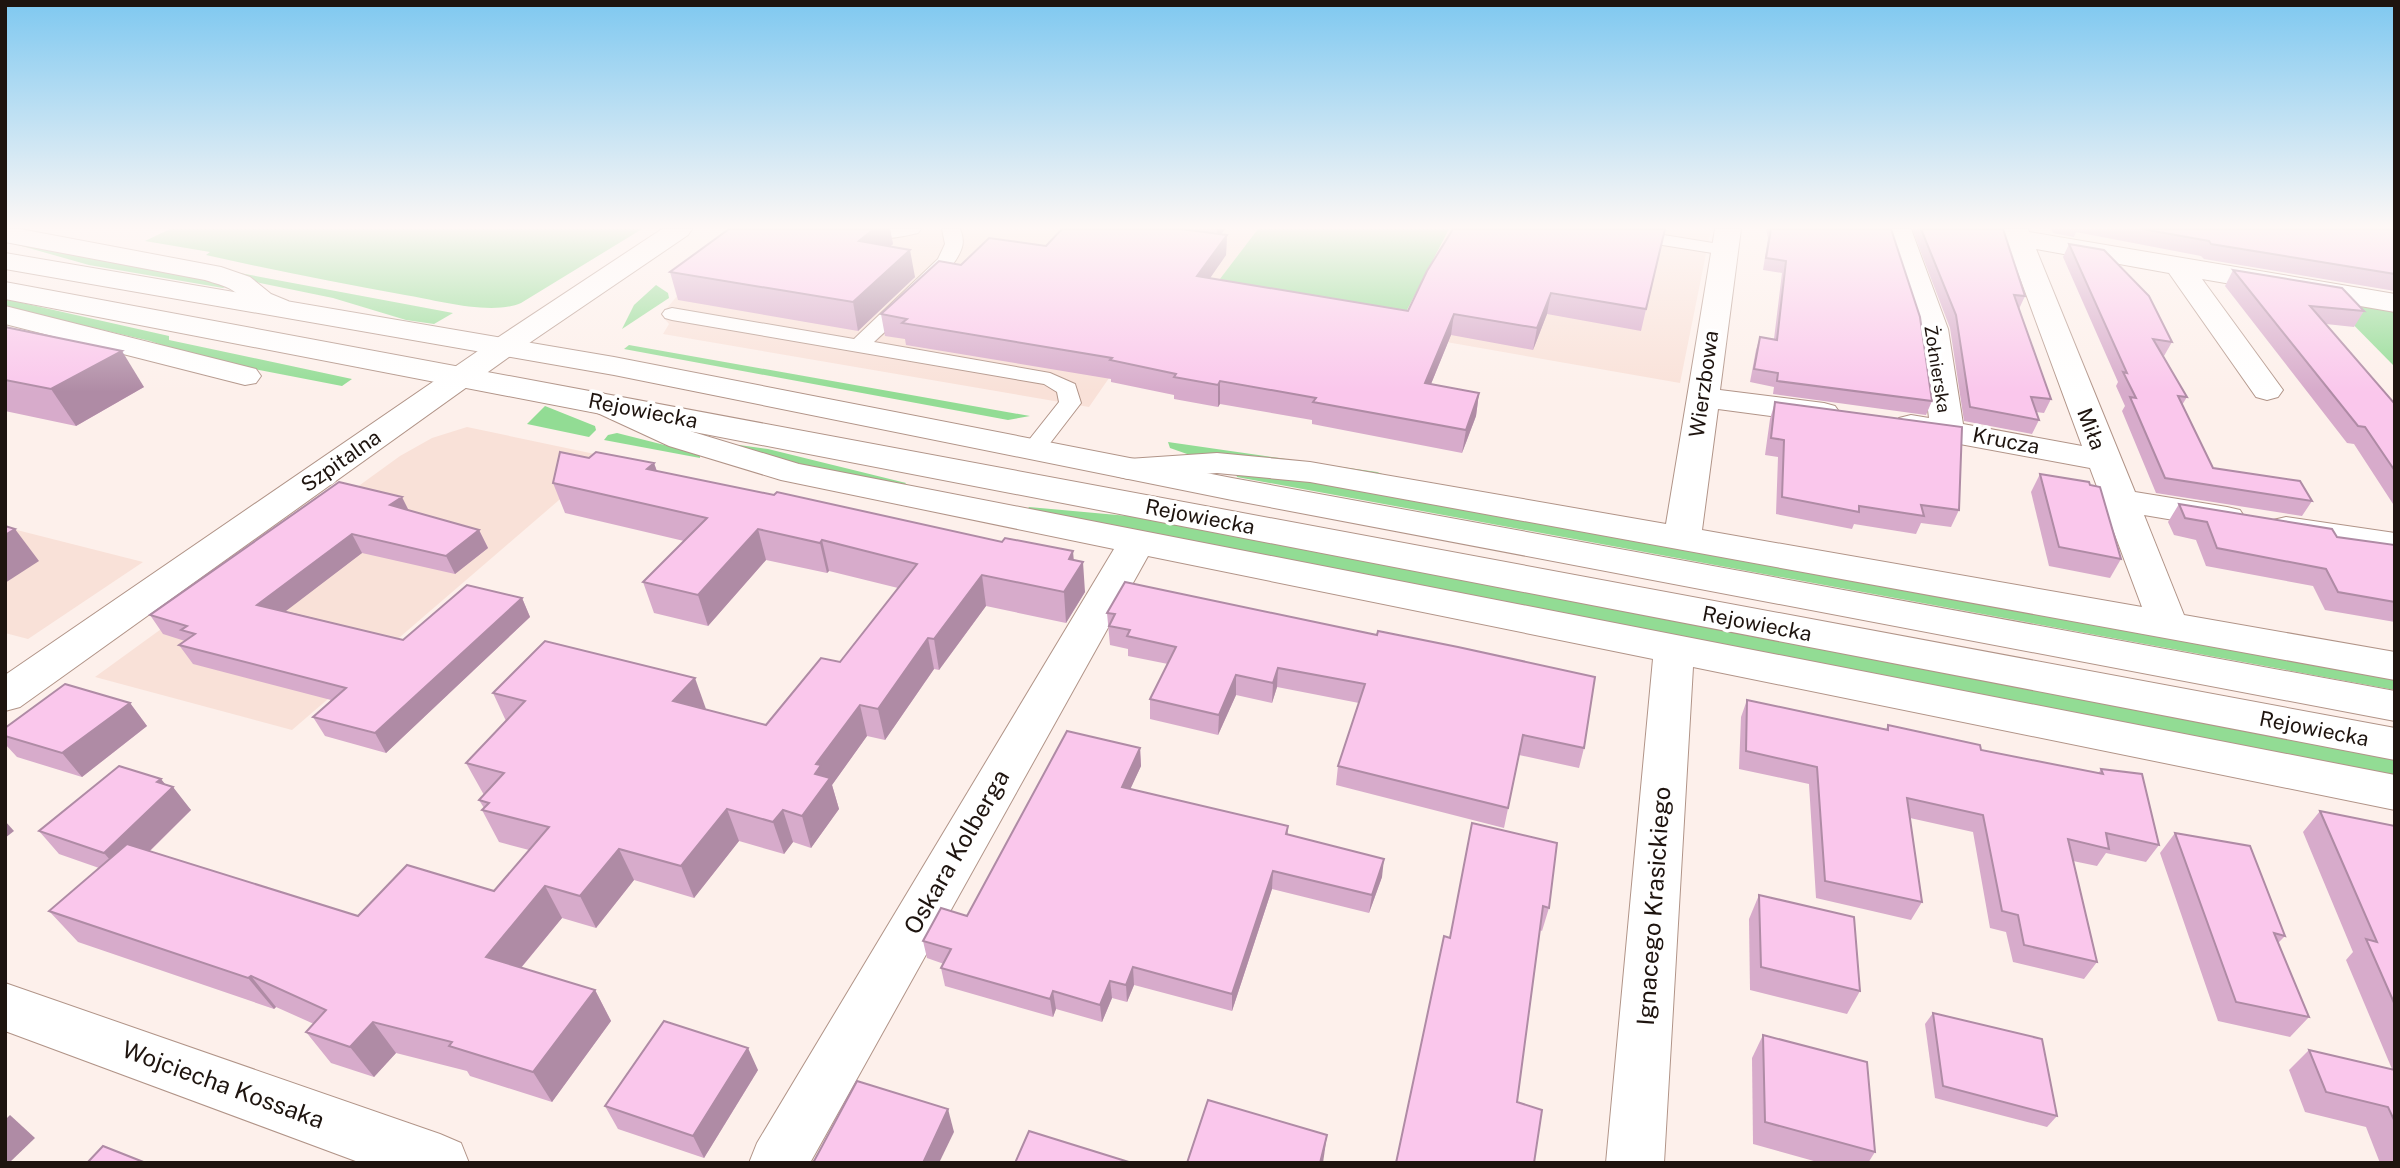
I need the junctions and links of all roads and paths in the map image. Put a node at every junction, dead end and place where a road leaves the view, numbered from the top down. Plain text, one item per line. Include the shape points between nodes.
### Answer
1 (139, 284) edge
2 (241, 284) edge
3 (598, 284) edge
4 (923, 284) edge
5 (1719, 284) edge
6 (1917, 284) edge
7 (2036, 284) edge
8 (2191, 284) edge
9 (2285, 284) edge
10 (5, 290) edge
11 (2395, 303) edge
12 (278, 307) junction
13 (672, 314) dead end
14 (5, 315) edge
15 (505, 346) junction
16 (857, 347) junction
17 (245, 376) dead end
18 (462, 377) junction
19 (2267, 390) dead end
20 (1701, 397) junction
21 (602, 403) junction
22 (1947, 430) junction
23 (1033, 450) junction
24 (2103, 460) junction
25 (1128, 469) junction
26 (2122, 501) junction
27 (1682, 539) junction
28 (1137, 542) junction
29 (2395, 545) edge
30 (2169, 627) junction
31 (1674, 649) junction
32 (2395, 666) edge
33 (5, 696) edge
34 (2395, 706) edge
35 (2395, 744) edge
36 (2395, 793) edge
37 (5, 1007) edge
38 (440, 1163) edge
39 (778, 1163) edge
40 (1635, 1163) edge

1 - 12 main road, Rejowiecka
2 - 12 main road
3 - 15 main road, Szpitalna
4 - 16 lane
5 - 20 main road, Wierzbowa
6 - 22 main road, Żołnierska via 1933,329
7 - 24 main road, Miła
8 - 19 main road
9 - 11 main road
10 - 18 main road, Rejowiecka
12 - 15 main road, Rejowiecka
13 - 16 lane
14 - 17 main road
15 - 18 main road, Szpitalna
15 - 23 main road, Rejowiecka
16 - 23 lane via 1050,379 1067,389 1070,403
18 - 21 main road, Rejowiecka
18 - 33 main road, Szpitalna
20 - 22 main road, Krucza
20 - 27 main road, Wierzbowa
21 - 28 main road via 681,439 793,473
21 - 35 main road, Rejowiecka
22 - 24 main road, Krucza
23 - 25 main road, Rejowiecka
24 - 26 main road, Miła
25 - 27 main road, Rejowiecka via 1217,463 1310,472
25 - 34 main road, Rejowiecka
26 - 29 main road
26 - 30 main road, Miła
27 - 30 main road, Rejowiecka
28 - 31 main road
28 - 39 main road, Oskara Kolberga
30 - 32 main road, Rejowiecka
31 - 36 main road
31 - 40 main road, Ignacego Krasickiego
37 - 38 main road, Wojciecha Kossaka

